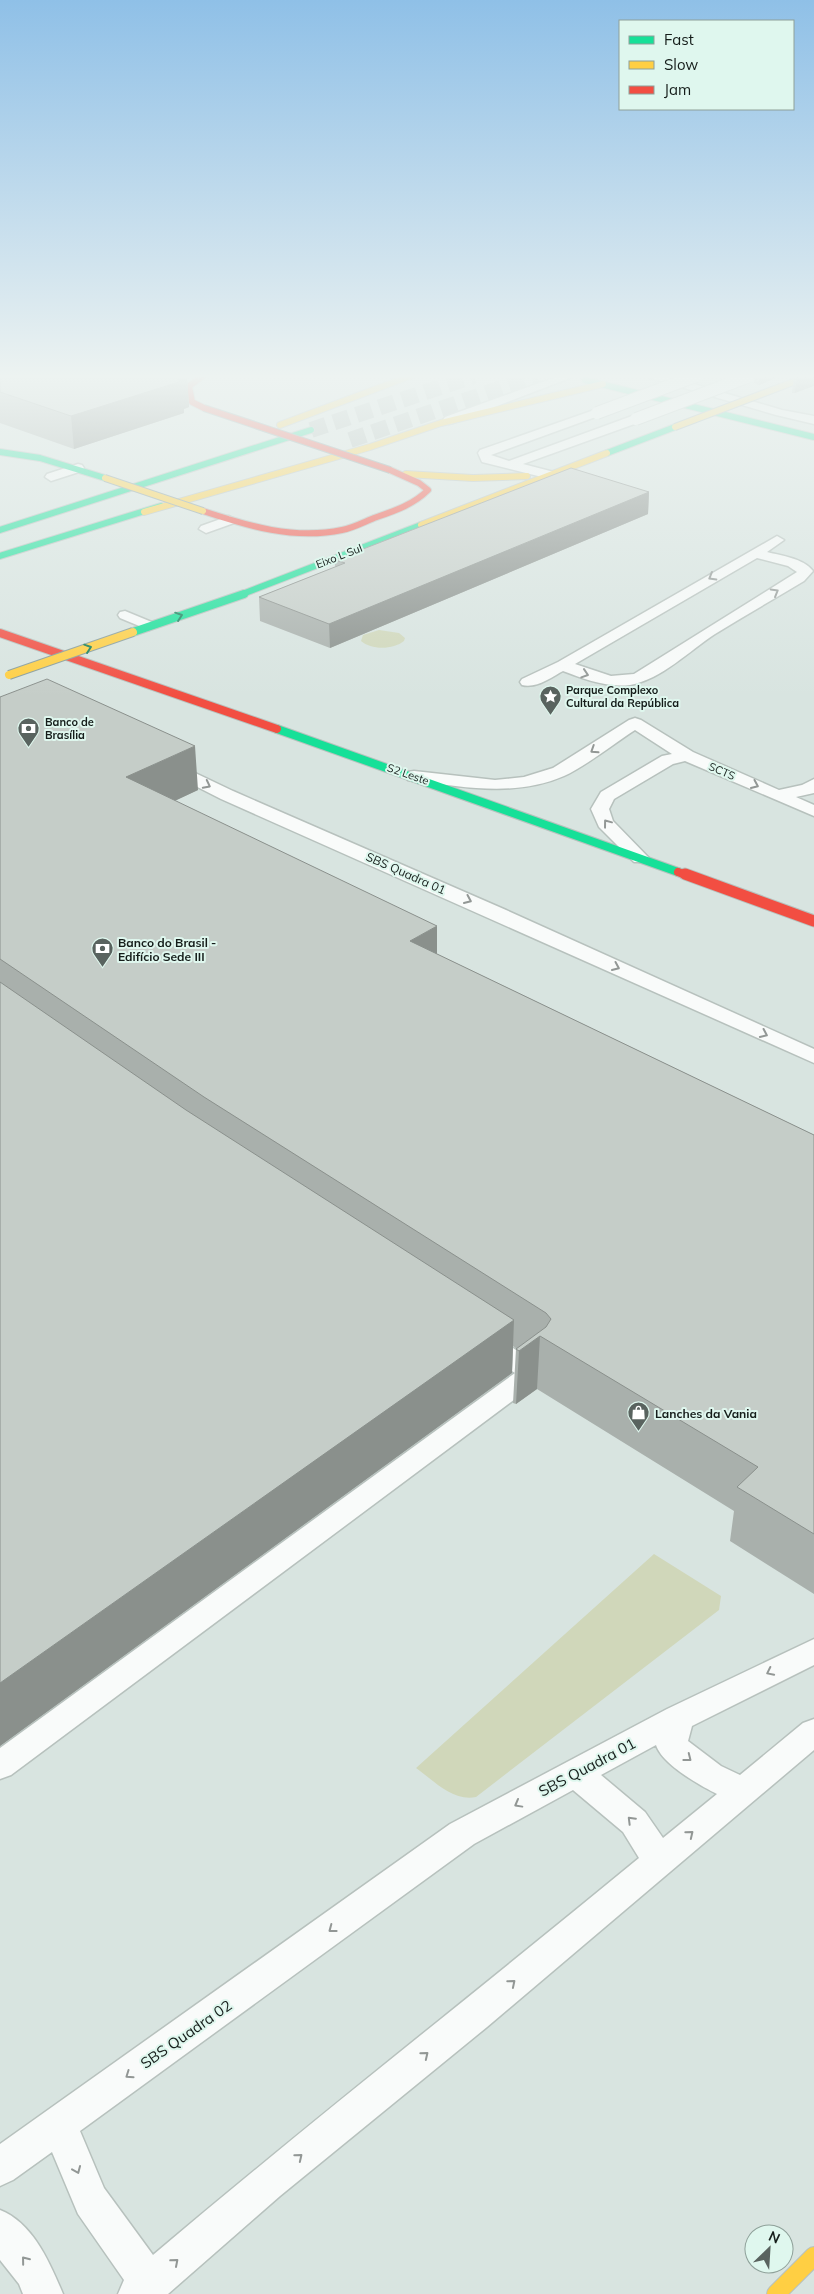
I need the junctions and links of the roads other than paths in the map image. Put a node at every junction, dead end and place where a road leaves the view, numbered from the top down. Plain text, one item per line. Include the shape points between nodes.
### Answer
1 (120, 483) edge
2 (142, 483) edge
3 (150, 483) edge
4 (227, 483) edge
5 (245, 483) edge
6 (416, 483) edge
7 (527, 483) edge
8 (111, 496) junction
9 (144, 512) junction
10 (229, 520) junction
11 (206, 529) dead end
12 (0, 530) edge
13 (264, 531) junction
14 (273, 540) dead end
15 (777, 540) dead end
16 (755, 553) junction
17 (0, 556) edge
18 (278, 569) dead end
19 (261, 587) junction
20 (125, 615) dead end
21 (149, 626) junction
22 (0, 633) edge
23 (563, 665) junction
24 (4, 676) edge
25 (528, 682) dead end
26 (687, 756) junction
27 (158, 759) edge
28 (414, 776) junction
29 (814, 784) edge
30 (779, 795) junction
31 (814, 812) edge
32 (640, 858) junction
33 (814, 921) edge
34 (814, 1057) edge
35 (466, 1329) edge
36 (814, 1650) edge
37 (678, 1718) junction
38 (814, 1732) edge
39 (0, 1766) edge
40 (575, 1772) junction
41 (742, 1791) junction
42 (658, 1860) junction
43 (371, 1900) joint
44 (58, 2125) junction
45 (0, 2167) edge
46 (0, 2229) edge
47 (814, 2256) edge
48 (144, 2289) edge
49 (43, 2294) edge
50 (776, 2294) edge

1 - 10 main road, bridge
2 - 8 main road
3 - 8 main road
4 - 9 main road
5 - 9 main road
6 - 13 main road via 428,490 420,499 342,530 290,536
7 - 19 main road, Eixo L Sul
8 - 12 main road
9 - 17 main road
10 - 11 lane
10 - 13 main road
13 - 14 main road
15 - 16 lane
16 -> 23 lane
23 -> 16 lane via 584,675 603,679 640,677 806,571 793,563
18 - 19 main road
21 -> 19 main road, Eixo L Sul
20 - 21 lane
24 -> 21 main road, Eixo L Sul, bridge
22 - 28 main road, S2 Leste
23 - 25 lane
26 -> 28 lane, SCTS via 634,723 559,772 526,782 495,785
26 -> 30 lane, SCTS
32 -> 26 lane via 605,823 600,809 607,796 668,760
27 -> 34 lane, SBS Quadra 01 via 227,795
28 - 32 main road, S2 Leste
29 - 30 lane via 808,789
30 - 31 lane, SCTS
32 - 33 main road, S2 Leste
35 - 39 lane via 533,1373
36 -> 37 lane, SBS Quadra 01
37 - 40 lane, SBS Quadra 01
37 -> 41 lane via 672,1746 710,1776
38 - 41 lane
42 -> 40 lane via 634,1822
40 -> 43 lane, SBS Quadra 01 via 462,1834
42 -> 41 lane
48 -> 42 lane via 267,2183 475,2015
43 -> 44 lane, SBS Quadra 02
44 - 45 lane, SBS Quadra 02
44 -> 48 lane via 91,2201
49 -> 46 lane via 33,2270
47 - 50 main road

